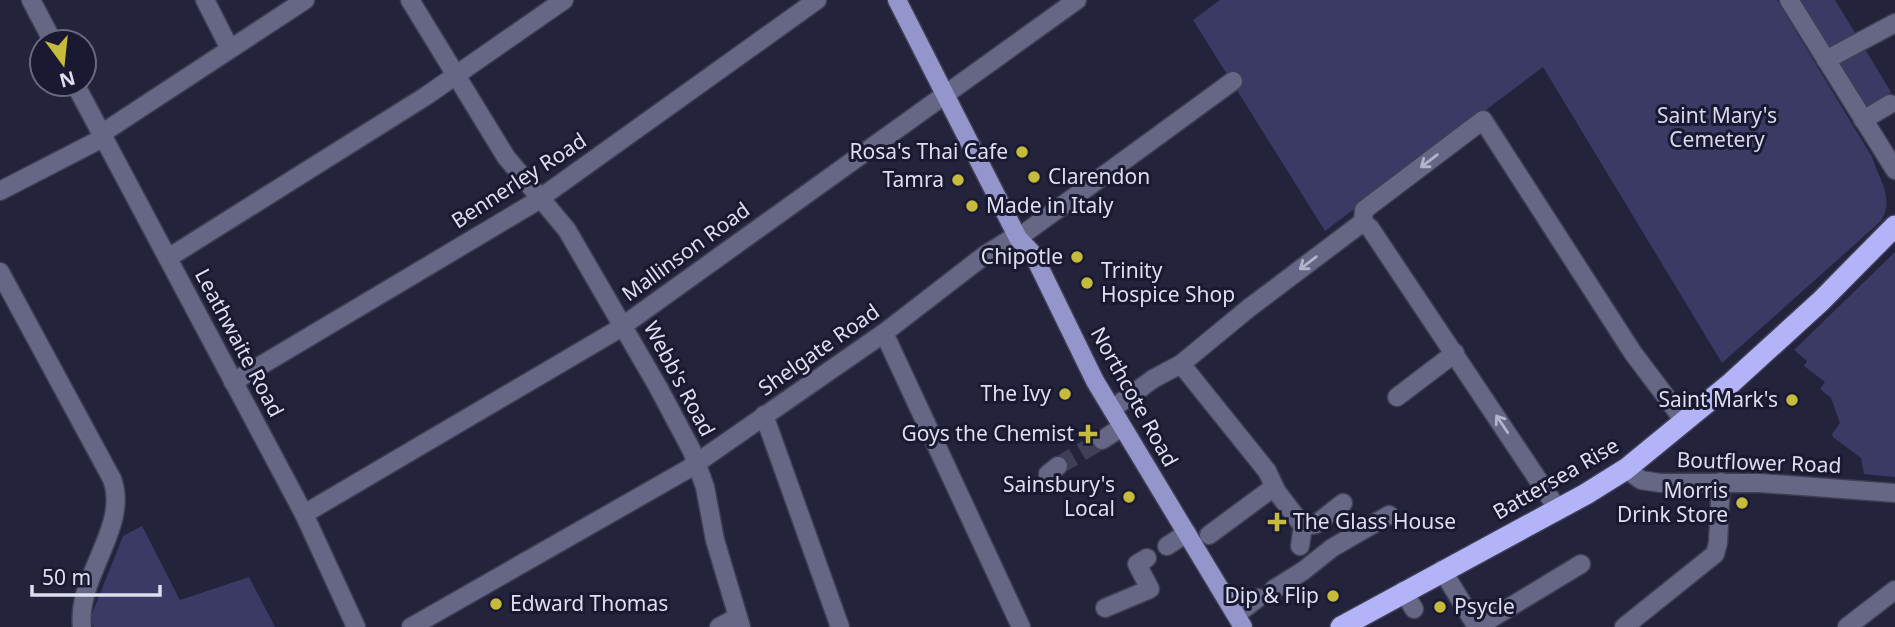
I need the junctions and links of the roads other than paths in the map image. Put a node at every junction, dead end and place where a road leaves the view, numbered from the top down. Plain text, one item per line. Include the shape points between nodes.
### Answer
1 (31, 0) edge
2 (205, 0) edge
3 (305, 0) edge
4 (410, 0) edge
5 (564, 0) edge
6 (817, 0) edge
7 (897, 0) edge
8 (1077, 0) edge
9 (1789, 0) edge
10 (1895, 23) edge
11 (46, 28) edge
12 (230, 49) junction
13 (1826, 60) junction
14 (455, 77) junction
15 (1233, 81) dead end
16 (946, 96) junction
17 (82, 98) edge
18 (1890, 104) dead end
19 (1863, 120) junction
20 (102, 136) junction
21 (1895, 170) edge
22 (0, 191) edge
23 (540, 198) junction
24 (1354, 222) junction
25 (1895, 226) edge
26 (1018, 238) junction
27 (168, 257) junction
28 (0, 272) edge
29 (624, 325) junction
30 (884, 333) junction
31 (1455, 353) junction
32 (1181, 364) junction
33 (233, 382) junction
34 (1397, 397) dead end
35 (1111, 409) junction
36 (764, 415) junction
37 (1685, 422) junction
38 (1122, 427) junction
39 (1102, 440) tunnel mouth
40 (696, 463) junction
41 (1626, 469) junction
42 (1721, 482) junction
43 (1274, 487) junction
44 (1895, 493) edge
45 (1343, 503) dead end
46 (1557, 508) junction
47 (304, 514) junction
48 (1389, 515) dead end
49 (1303, 526) junction
50 (1188, 533) junction
51 (1209, 535) dead end
52 (1167, 546) dead end
53 (1300, 546) dead end
54 (1147, 558) dead end
55 (1581, 564) dead end
56 (1442, 570) junction
57 (1274, 589) dead end
58 (1895, 590) edge
59 (1258, 598) dead end
60 (1105, 608) dead end
61 (1239, 621) edge
62 (740, 622) edge
63 (82, 627) edge
64 (356, 627) edge
65 (411, 627) edge
66 (719, 627) edge
67 (841, 627) edge
68 (1021, 627) edge
69 (1341, 627) edge
70 (1624, 627) edge
71 (1847, 627) edge

1 - 11 street
2 - 12 street
3 - 12 street
4 - 14 street, Webb's Road
5 - 14 street
6 - 23 street, Bennerley Road
7 - 16 main road, Northcote Road
8 - 16 street, Mallinson Road
9 - 13 street
10 - 13 street
12 - 20 street
13 - 19 street
14 - 23 street, Webb's Road via 506,157
14 - 27 street
15 - 26 street, Shelgate Road
16 - 26 main road, Northcote Road
16 - 29 street, Mallinson Road
17 - 20 street, Leathwaite Road
18 - 19 street
19 - 21 street
20 - 22 street
20 - 27 street, Leathwaite Road
23 - 29 street, Webb's Road via 568,230
23 - 33 street, Bennerley Road
24 - 31 street via 1370,228
24 -> 32 street
37 -> 24 street via 1644,368 1483,120
25 - 37 highway, Battersea Rise via 1821,301
26 - 30 street, Shelgate Road via 985,255
26 - 35 main road, Northcote Road via 1033,254
27 - 33 street, Leathwaite Road
28 - 63 street via 115,491 114,513 85,592
29 - 40 street, Webb's Road
29 - 47 street, Mallinson Road
30 - 36 street, Shelgate Road
30 - 68 street
31 - 34 street
46 -> 31 street
32 - 35 street
32 - 43 street via 1267,471
33 - 47 street, Leathwaite Road
35 - 38 main road, Northcote Road
36 - 40 street, Shelgate Road
36 - 67 street
37 - 41 highway, Battersea Rise
38 - 39 street
38 - 50 main road, Northcote Road
40 - 62 street, Webb's Road
40 - 65 street, Shelgate Road
41 - 42 street, Boutflower Road via 1641,480 1660,483
41 - 46 highway, Battersea Rise
42 - 44 street, Boutflower Road
42 - 70 street via 1715,554
43 - 49 street
43 - 51 street
45 - 49 street via 1316,524
46 - 56 highway, Battersea Rise
47 - 64 street, Leathwaite Road
48 - 57 street
49 - 53 street
50 - 52 street
50 - 61 main road, Northcote Road
54 - 60 street via 1137,564 1150,589
55 - 56 street via 1477,627
56 - 69 highway, Battersea Rise via 1409,600
58 - 71 street
59 - 61 street
62 - 66 street

